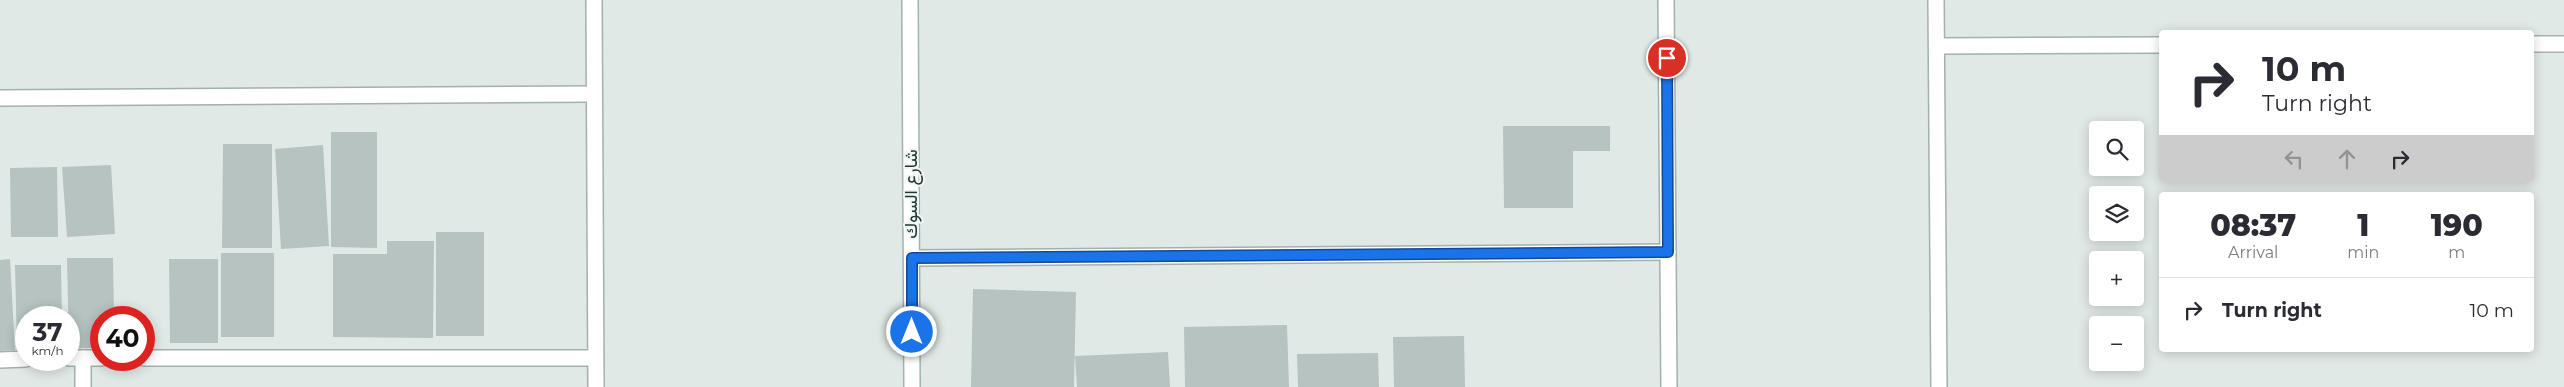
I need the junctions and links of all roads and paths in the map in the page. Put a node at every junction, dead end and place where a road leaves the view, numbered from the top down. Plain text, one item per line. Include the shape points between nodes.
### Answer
1 (594, 0) edge
2 (910, 0) edge
3 (1666, 0) edge
4 (1936, 0) edge
5 (2534, 44) edge
6 (2564, 44) edge
7 (2159, 45) edge
8 (1937, 46) junction
9 (594, 94) junction
10 (0, 98) edge
11 (1668, 252) junction
12 (912, 258) junction
13 (155, 358) edge
14 (595, 358) junction
15 (15, 359) edge
16 (0, 360) edge
17 (79, 371) edge
18 (83, 387) edge
19 (596, 387) edge
20 (912, 387) edge
21 (1669, 387) edge
22 (1939, 387) edge

1 - 9 street
2 - 12 street, شارع السوك
3 - 11 street
4 - 8 street
5 - 6 street
7 - 8 street
8 - 22 street
9 - 10 street
9 - 14 street
11 - 12 street
11 - 21 street
12 - 20 street, شارع السوك
13 - 14 street
14 - 19 street
15 - 16 street
17 - 18 street

